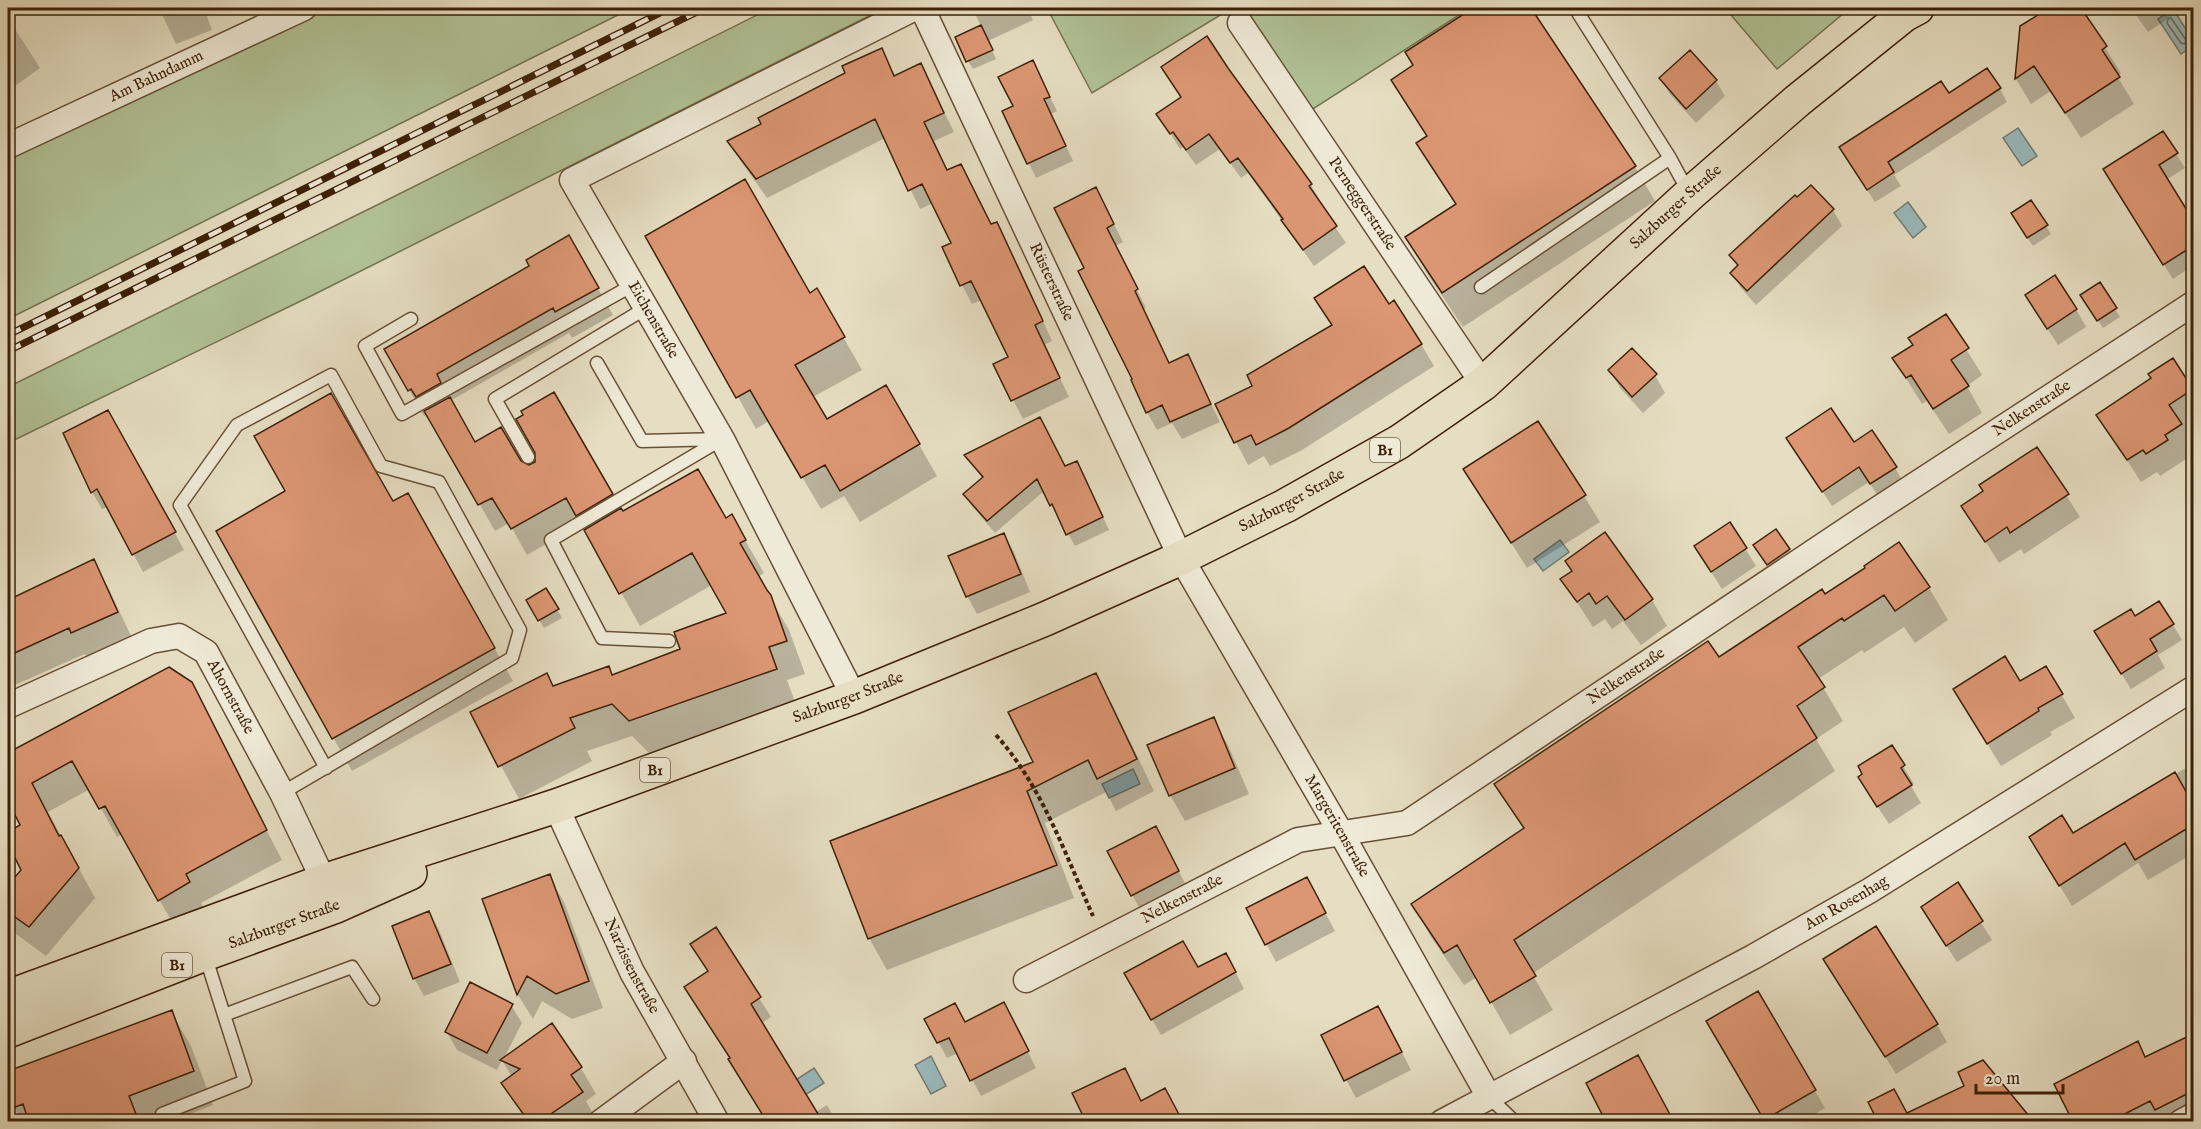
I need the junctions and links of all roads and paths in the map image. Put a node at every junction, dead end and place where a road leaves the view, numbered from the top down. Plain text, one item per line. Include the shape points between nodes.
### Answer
1 (915, 8) edge
2 (922, 8) edge
3 (1575, 8) edge
4 (299, 9) edge
5 (1907, 10) edge
6 (1240, 23) dead end
7 (8, 146) edge
8 (1670, 158) junction
9 (1690, 194) junction
10 (633, 285) junction
11 (1481, 287) dead end
12 (2193, 303) edge
13 (646, 308) junction
14 (411, 319) dead end
15 (597, 363) dead end
16 (1483, 384) junction
17 (722, 439) junction
18 (528, 458) dead end
19 (1181, 558) junction
20 (669, 641) dead end
21 (2193, 688) edge
22 (854, 697) junction
23 (8, 706) edge
24 (996, 735) dead end
25 (326, 768) junction
26 (282, 793) junction
27 (556, 806) junction
28 (1341, 833) junction
29 (330, 894) junction
30 (1104, 940) junction
31 (200, 941) junction
32 (1026, 980) dead end
33 (8, 998) edge
34 (373, 999) dead end
35 (224, 1015) junction
36 (8, 1031) edge
37 (684, 1062) junction
38 (1489, 1096) junction
39 (162, 1114) dead end
40 (2193, 1115) edge
41 (601, 1122) edge
42 (717, 1122) edge
43 (1442, 1122) edge
44 (1515, 1122) edge
45 (2181, 1122) edge

1 - 10 street, Eichenstraße via 572,180
2 - 19 street, Rüsterstraße
3 - 8 lane
4 - 7 street, Am Bahndamm
5 - 9 main road, Salzburger Straße / B1
6 - 16 street, Perneggerstraße
8 - 9 lane
8 - 11 lane
9 - 16 main road, Salzburger Straße / B1
10 - 13 street, Eichenstraße
10 - 14 lane via 402,414 365,346
12 - 28 street, Nelkenstraße via 1407,823
13 - 17 street, Eichenstraße
13 - 18 lane via 495,399
15 - 17 lane via 642,441
16 - 19 main road, Salzburger Straße / B1 via 1399,442 1286,506
17 - 20 lane via 551,540 602,638
17 - 22 street, Eichenstraße
19 - 22 main road, Salzburger Straße / B1
19 - 28 street, Margeritenstraße
21 - 38 street, Am Rosenhag via 1869,891 1753,957
22 - 27 main road, Salzburger Straße / B1
23 - 26 street, Ahornstraße via 151,641 179,636 206,652
24 - 30 path via 1034,787
25 - 25 lane via 512,658 520,630 439,482 381,466 331,375 237,425 180,505
25 - 26 lane
26 - 29 street, Ahornstraße
27 - 29 main road, Salzburger Straße / B1
27 - 37 street, Narzissenstraße via 632,972
28 - 30 street, Nelkenstraße via 1298,840
28 - 38 street, Margeritenstraße
29 - 31 main road, Salzburger Straße / B1
30 - 32 street, Nelkenstraße
31 - 33 main road, Salzburger Straße / B1
31 - 35 lane
31 - 36 main road, Salzburger Straße / B1
34 - 35 lane via 352,967
35 - 39 lane via 245,1081
37 - 41 street
37 - 42 street, Narzissenstraße
38 - 43 street, Am Rosenhag
38 - 44 lane
40 - 45 street

